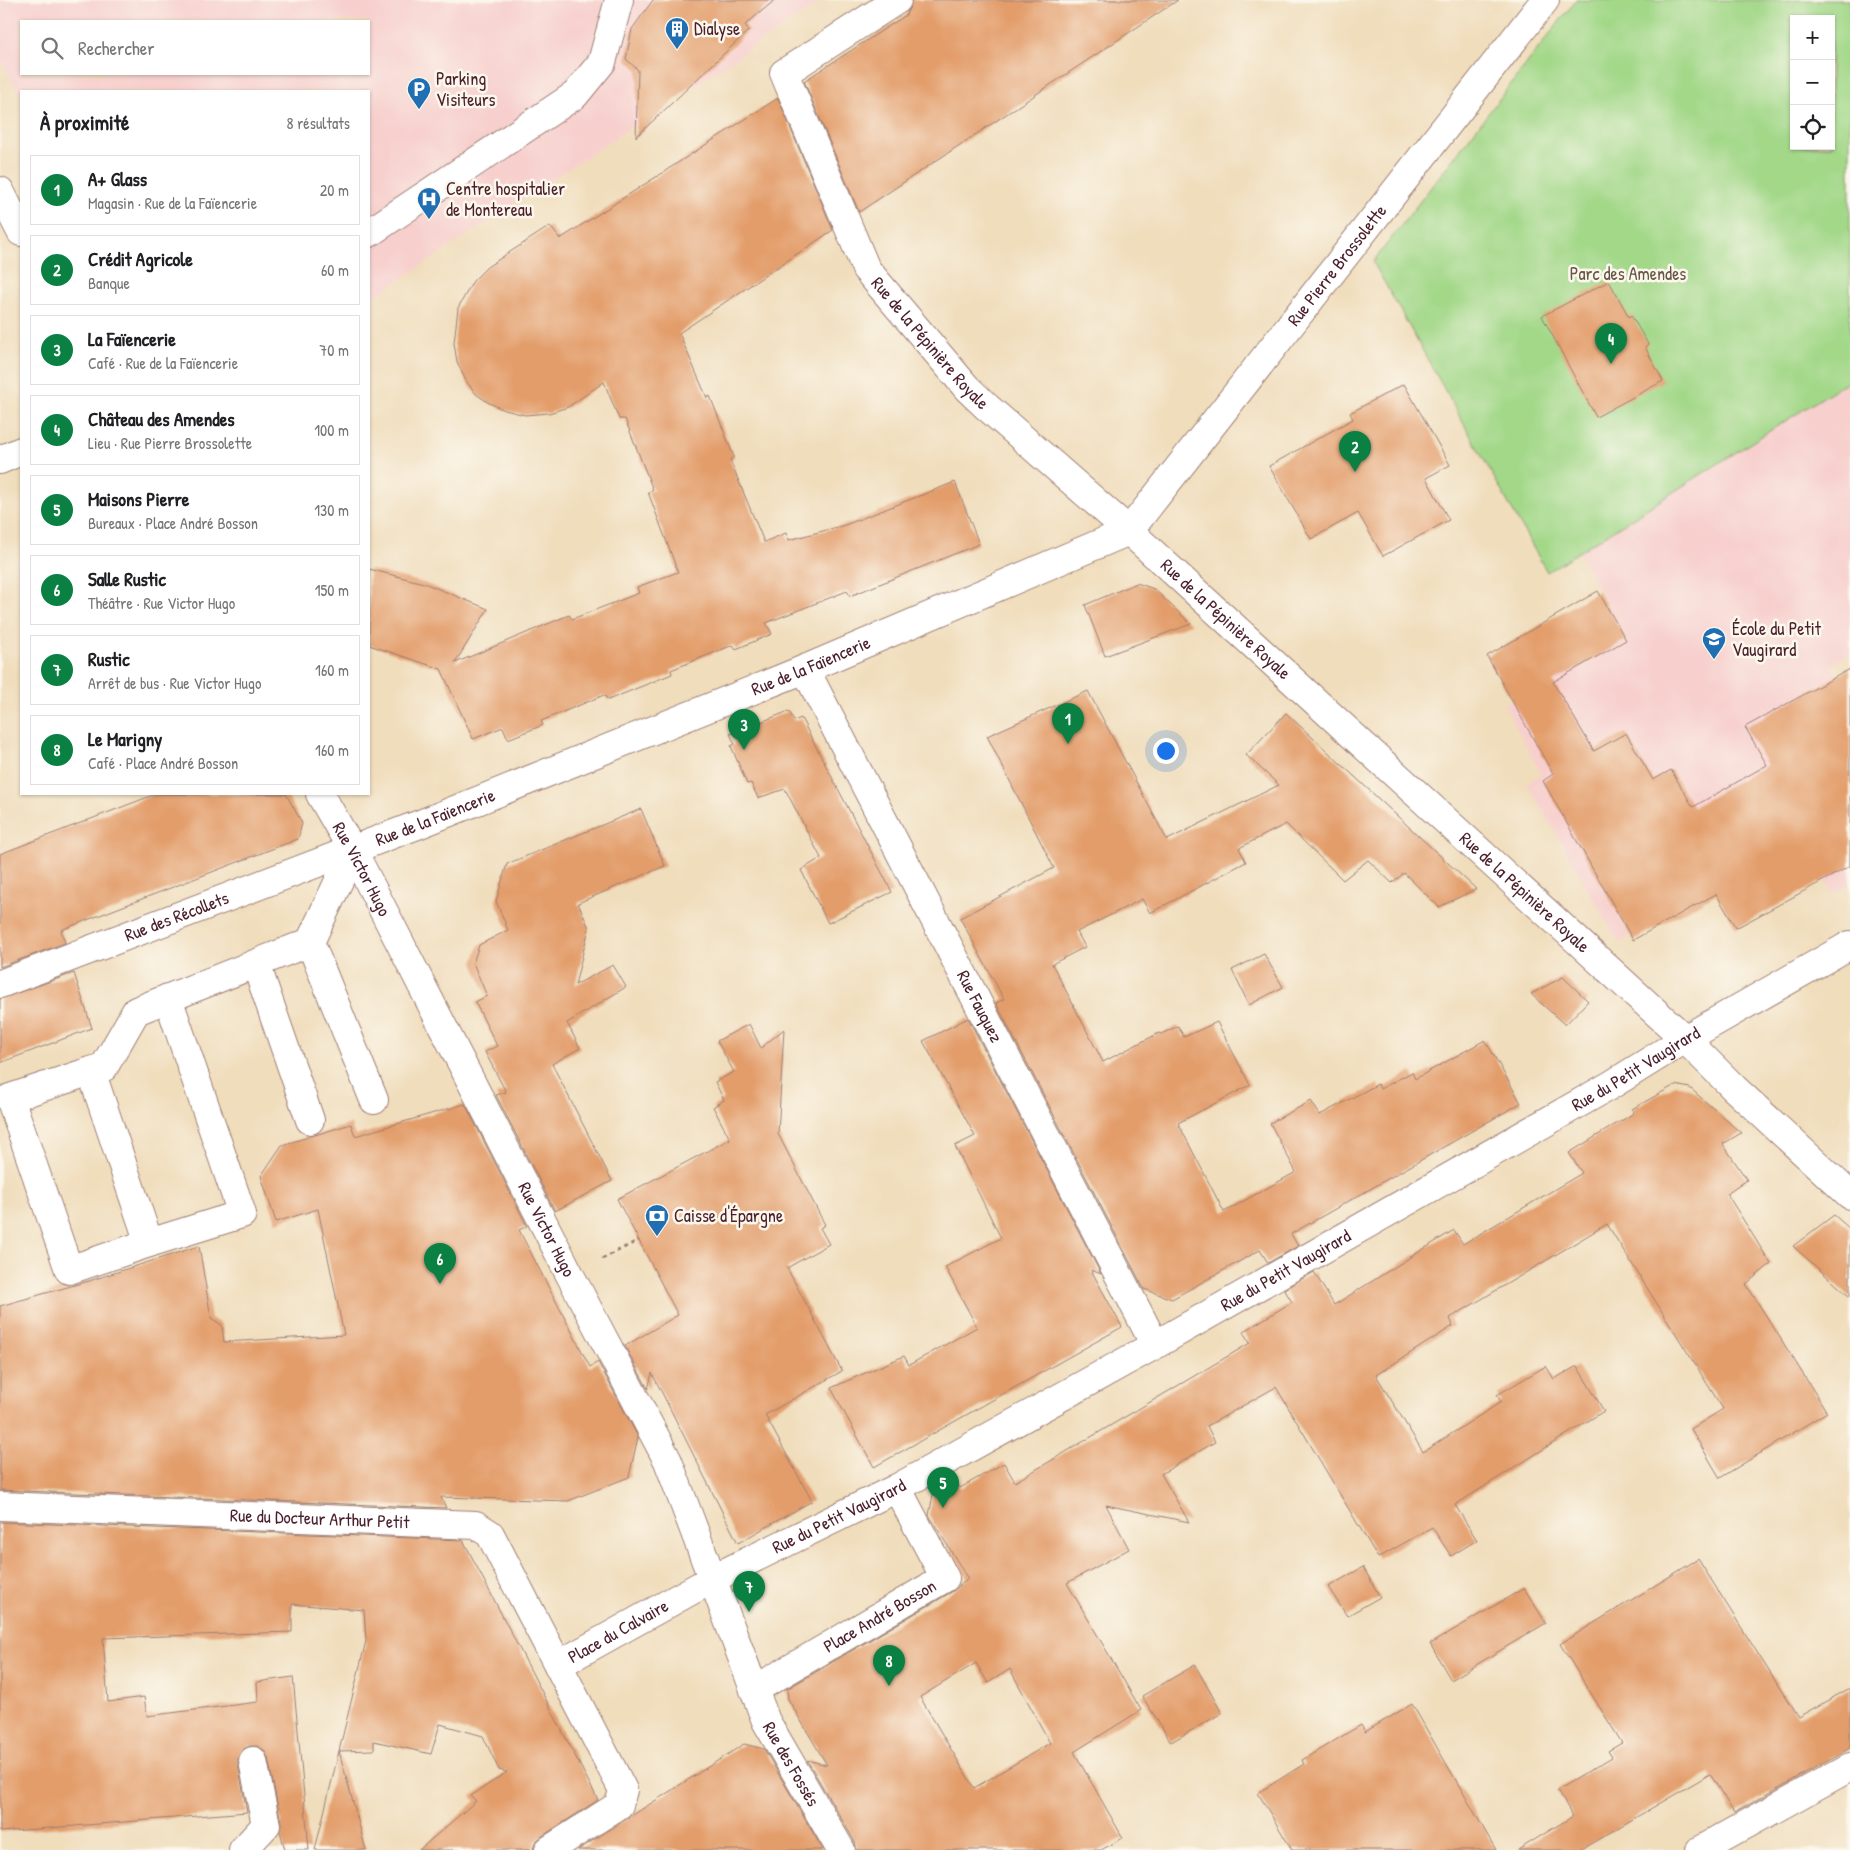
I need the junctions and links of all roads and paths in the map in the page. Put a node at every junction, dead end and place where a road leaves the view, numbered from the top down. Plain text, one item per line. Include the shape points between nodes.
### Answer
1 (619, 0) edge
2 (897, 0) edge
3 (1545, 0) edge
4 (0, 192) edge
5 (20, 230) edge
6 (370, 232) edge
7 (20, 451) edge
8 (0, 460) edge
9 (1128, 531) junction
10 (805, 669) junction
11 (321, 795) edge
12 (353, 851) junction
13 (310, 942) junction
14 (1850, 945) edge
15 (256, 964) junction
16 (0, 984) edge
17 (168, 998) junction
18 (1685, 1039) junction
19 (91, 1071) junction
20 (374, 1100) dead end
21 (310, 1120) dead end
22 (1850, 1195) edge
23 (638, 1240) dead end
24 (149, 1243) junction
25 (620, 1250) dead end
26 (1155, 1345) junction
27 (897, 1488) junction
28 (0, 1506) edge
29 (712, 1579) junction
30 (558, 1665) junction
31 (751, 1683) junction
32 (254, 1761) dead end
33 (1850, 1767) edge
34 (243, 1850) edge
35 (549, 1850) edge
36 (841, 1850) edge
37 (1700, 1850) edge

1 - 6 street via 602,62 575,95
2 - 9 street, Rue de la Pépinière Royale via 784,73 854,244 866,269 967,388
3 - 9 street, Rue Pierre Brossolette
4 - 5 street
7 - 8 street
9 - 10 street, Rue de la Faïencerie
9 - 18 street, Rue de la Pépinière Royale
10 - 12 street, Rue de la Faïencerie
10 - 26 street, Rue Fauquez
11 - 12 street, Rue Victor Hugo
12 - 13 street
12 - 16 street, Rue des Récollets
12 - 29 street, Rue Victor Hugo via 668,1461
13 - 15 street
13 - 20 street
14 - 18 street, Rue du Petit Vaugirard
15 - 17 street
15 - 21 street
17 - 19 street via 136,1011 104,1067
17 - 24 street via 242,1214
18 - 22 street, Rue de la Pépinière Royale
18 - 26 street, Rue du Petit Vaugirard via 1602,1090
19 - 24 street
19 - 24 street via 10,1098 69,1270
23 - 25 path
26 - 27 street, Rue du Petit Vaugirard
27 - 29 street, Rue du Petit Vaugirard
27 - 31 street, Place André Bosson via 945,1578
28 - 30 street, Rue du Docteur Arthur Petit via 476,1525 490,1534
29 - 30 street, Place du Calvaire
29 - 31 street, Rue Victor Hugo
30 - 35 street, Place du Calvaire via 622,1790 619,1805
31 - 36 street, Rue des Fossés via 766,1721
32 - 34 street via 266,1825
33 - 37 street

